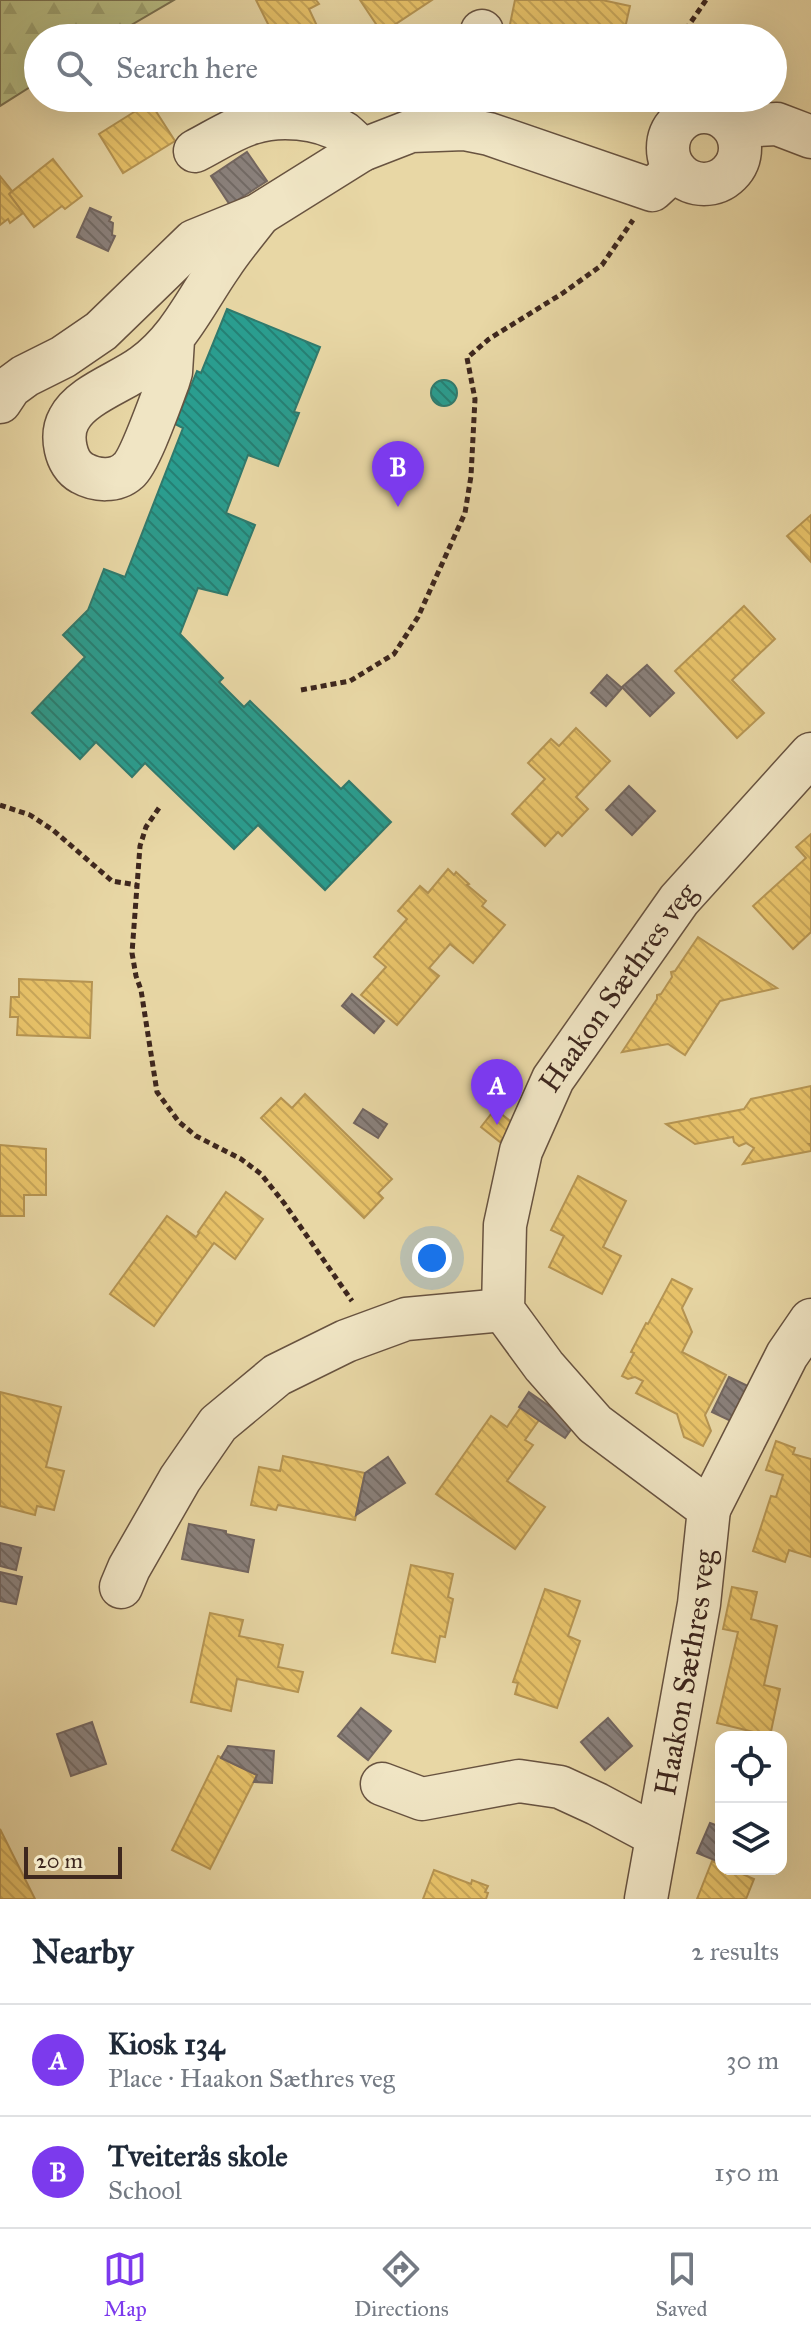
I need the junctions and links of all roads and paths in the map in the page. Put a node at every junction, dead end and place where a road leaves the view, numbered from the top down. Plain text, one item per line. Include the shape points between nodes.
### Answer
1 (706, 0) edge
2 (690, 24) edge
3 (706, 112) edge
4 (467, 113) edge
5 (811, 137) edge
6 (362, 150) junction
7 (195, 151) dead end
8 (663, 180) junction
9 (258, 215) junction
10 (173, 340) dead end
11 (3, 387) edge
12 (301, 690) dead end
13 (811, 754) edge
14 (0, 805) edge
15 (159, 808) dead end
16 (137, 885) junction
17 (503, 1310) junction
18 (811, 1320) edge
19 (374, 1331) junction
20 (709, 1509) junction
21 (121, 1587) dead end
22 (382, 1784) dead end
23 (657, 1836) junction
24 (646, 1899) edge

1 - 2 path
3 - 5 street via 777,124
3 - 8 street via 680,119 669,135
3 - 8 street via 741,143 738,162 726,177 709,185
4 - 6 street
4 - 8 street via 503,139
6 - 7 street via 325,124 270,118
6 - 9 street
8 - 12 path via 602,265 467,358 475,399 465,513 418,617 394,654 350,681
9 - 10 street
9 - 11 street via 194,241 101,331
13 - 17 street, Haakon Sæthres veg via 679,900 553,1079 521,1151 505,1225
14 - 16 path via 53,830 112,881
15 - 16 path via 140,846
16 - 19 path via 132,953 157,1092 196,1136 261,1174
17 - 19 street via 406,1319
17 - 20 street, Haakon Sæthres veg via 595,1424
18 - 20 street, Haakon Sæthres veg via 787,1355
19 - 21 street via 277,1375 218,1424 180,1479
20 - 23 street, Haakon Sæthres veg via 699,1604
22 - 23 street, Haakon Sæthres veg via 422,1799 519,1781 560,1787
23 - 24 street, Haakon Sæthres veg

